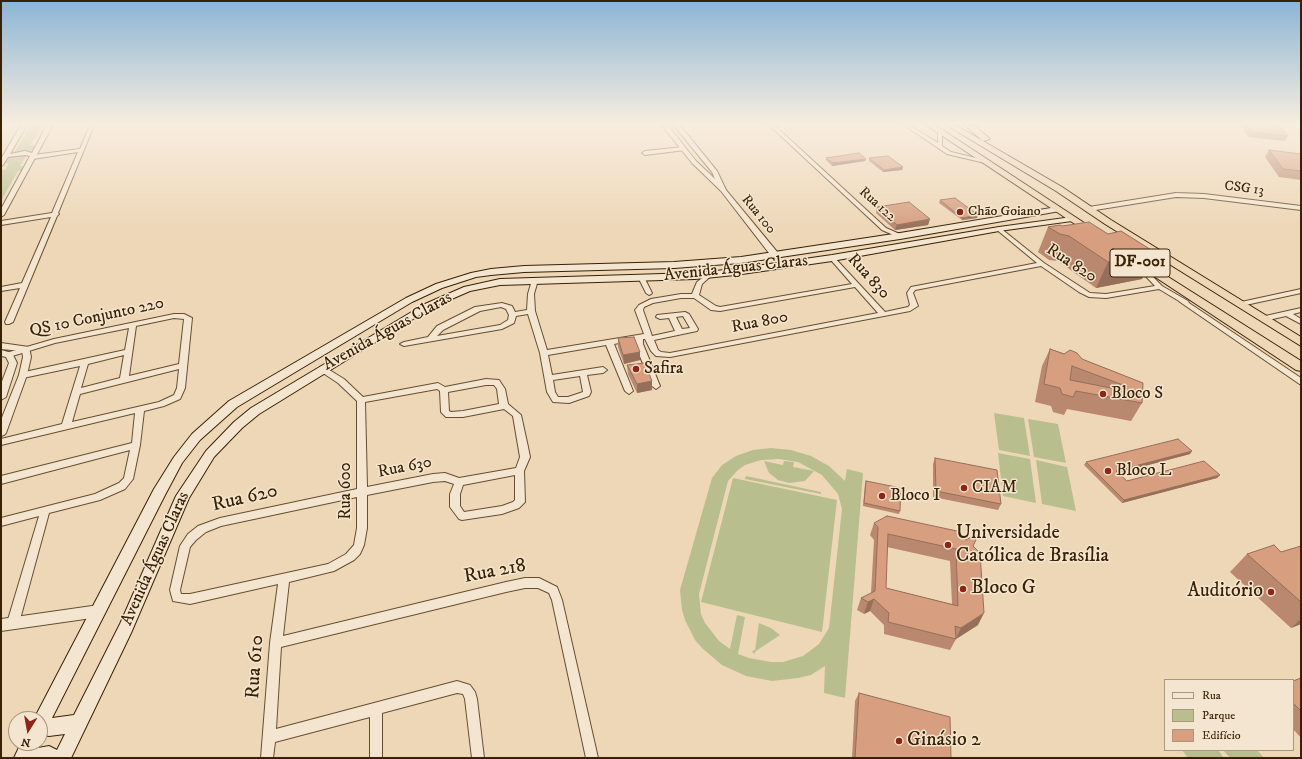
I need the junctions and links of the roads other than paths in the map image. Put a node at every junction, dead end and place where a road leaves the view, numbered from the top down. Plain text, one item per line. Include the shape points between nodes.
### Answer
1 (32, 158) edge
2 (79, 158) edge
3 (692, 158) edge
4 (704, 158) edge
5 (807, 158) edge
6 (972, 158) edge
7 (981, 158) edge
8 (1009, 158) edge
9 (985, 161) junction
10 (723, 190) junction
11 (1301, 208) edge
12 (3, 209) edge
13 (1056, 209) junction
14 (1089, 209) junction
15 (56, 214) junction
16 (1, 215) edge
17 (1015, 216) junction
18 (1072, 219) junction
19 (1, 223) edge
20 (1027, 225) junction
21 (998, 229) junction
22 (900, 236) junction
23 (1103, 239) edge
24 (775, 255) junction
25 (1129, 256) joint
26 (832, 258) junction
27 (710, 263) junction
28 (1042, 264) junction
29 (674, 265) junction
30 (710, 274) junction
31 (675, 276) junction
32 (641, 277) junction
33 (535, 280) junction
34 (465, 284) junction
35 (25, 285) junction
36 (855, 285) junction
37 (1160, 287) junction
38 (1, 289) edge
39 (1301, 291) edge
40 (649, 293) dead end
41 (695, 296) junction
42 (1182, 301) junction
43 (1241, 304) junction
44 (390, 310) junction
45 (1301, 310) edge
46 (531, 311) junction
47 (1287, 313) junction
48 (513, 315) junction
49 (884, 315) junction
50 (671, 316) junction
51 (660, 317) dead end
52 (405, 319) junction
53 (1264, 319) junction
54 (9, 322) dead end
55 (1301, 322) edge
56 (1232, 323) junction
57 (133, 325) junction
58 (680, 333) junction
59 (645, 337) junction
60 (431, 339) junction
61 (609, 342) junction
62 (1301, 342) edge
63 (404, 344) dead end
64 (1, 346) edge
65 (26, 349) junction
66 (128, 352) junction
67 (544, 353) junction
68 (5, 354) edge
69 (85, 362) junction
70 (184, 366) junction
71 (1301, 367) edge
72 (323, 368) junction
73 (602, 370) dead end
74 (583, 373) junction
75 (23, 375) junction
76 (548, 378) junction
77 (124, 380) junction
78 (1301, 382) edge
79 (656, 386) dead end
80 (444, 390) junction
81 (629, 391) dead end
82 (76, 392) junction
83 (1, 397) edge
84 (361, 400) junction
85 (504, 406) junction
86 (140, 410) junction
87 (66, 426) junction
88 (1, 433) edge
89 (1, 442) edge
90 (136, 445) junction
91 (519, 471) junction
92 (1, 480) edge
93 (459, 482) junction
94 (362, 492) junction
95 (45, 511) junction
96 (1, 522) edge
97 (284, 578) junction
98 (99, 611) junction
99 (7, 624) edge
100 (276, 644) junction
101 (376, 709) junction
102 (48, 711) edge
103 (79, 723) junction
104 (48, 727) edge
105 (269, 737) junction
106 (27, 758) edge
107 (55, 758) edge
108 (62, 758) edge
109 (267, 758) edge
110 (376, 758) edge
111 (478, 758) edge
112 (592, 758) edge

1 - 12 street
2 - 15 street
3 - 10 street, Rua 100
4 - 10 street, Rua 100 via 715,172
5 - 22 street, Rua 122 via 884,229
6 - 9 street
7 - 9 highway, DF-001
8 - 14 highway, DF-001
9 - 13 highway, DF-001
10 - 24 street, Rua 100
11 - 14 street, CSG 13 via 1176,195
12 - 16 street
13 - 17 main road, Avenida Águas Claras
13 - 18 highway, DF-001
14 - 43 highway, DF-001
15 - 19 street
15 - 35 street
17 - 20 main road
17 - 22 main road, Avenida Águas Claras
18 - 20 main road, Avenida Águas Claras
18 - 23 highway, DF-001
20 - 21 main road, Avenida Águas Claras
21 - 26 main road, Avenida Águas Claras
21 - 28 street, Rua 820
22 - 24 main road, Avenida Águas Claras
24 - 27 main road, Avenida Águas Claras
25 - 37 street
25 - 56 highway, DF-001
26 - 30 main road, Avenida Águas Claras
26 - 36 street, Rua 830
27 - 29 main road, Avenida Águas Claras
27 - 30 main road via 706,267
28 - 37 street, Rua 820 via 1089,295 1106,296
28 - 49 street, Rua 800 via 913,288 910,291 913,308
29 - 31 main road via 678,269
29 - 34 main road, Avenida Águas Claras via 524,269 491,272
30 - 31 main road, Avenida Águas Claras
30 - 41 street via 696,287
31 - 32 main road, Avenida Águas Claras
32 - 33 main road, Avenida Águas Claras
32 - 40 street
33 - 34 main road, Avenida Águas Claras
33 - 46 street via 531,294
34 - 44 main road, Avenida Águas Claras via 428,290
34 - 52 main road, Avenida Águas Claras
35 - 38 street
35 - 54 street
36 - 41 street via 720,309
36 - 49 street, Rua 830
37 - 42 street
39 - 43 street
41 - 59 street via 651,301 642,306 640,314
42 - 56 street
42 - 78 street
43 - 53 highway, DF-001
44 - 52 main road via 406,314
44 - 98 main road, Avenida Águas Claras via 233,404 196,437 178,460 159,493
45 - 47 street
46 - 48 street
46 - 67 street
47 - 53 street
47 - 55 street
48 - 60 street via 511,321 502,327
48 - 60 street via 509,308 502,306 478,309 440,328
49 - 59 street, Rua 800 via 670,355 659,354
50 - 51 street
50 - 58 street
50 - 58 street via 687,315 694,328
52 - 72 main road, Avenida Águas Claras
53 - 62 highway, DF-001
56 - 71 highway, DF-001
57 - 65 street, QS 10 Conjunto 220
57 - 66 street
57 - 70 street, QS 10 Conjunto 220 via 186,317 188,322
58 - 59 street
59 - 61 street
59 - 79 street via 639,344
60 - 63 street
61 - 67 street
61 - 81 street
64 - 65 street
65 - 68 street, QS 10 Conjunto 220
65 - 75 street
66 - 69 street
66 - 77 street
67 - 76 street
68 - 83 street via 12,359
69 - 75 street
69 - 82 street
70 - 77 street
70 - 86 street via 177,397
72 - 84 street
72 - 103 main road, Avenida Águas Claras via 242,421 224,438 196,473 183,496 126,628
73 - 74 street
74 - 76 street
74 - 76 street via 587,392 570,400 554,398
75 - 88 street
77 - 82 street
80 - 84 street via 433,386
80 - 85 street via 496,382 501,389
80 - 85 street via 445,412 449,415
82 - 87 street
84 - 94 street, Rua 600
85 - 91 street via 515,412 519,421 525,453
86 - 87 street
86 - 90 street
87 - 89 street
90 - 92 street
90 - 95 street via 128,479 122,486 97,497
91 - 93 street
91 - 93 street via 518,504 467,517 462,516 455,506
93 - 94 street, Rua 630 via 451,478 433,478
94 - 97 street, Rua 600 via 361,537 353,554 330,568
94 - 97 street, Rua 620 via 220,522 202,529 185,546 175,595 180,599 190,599
95 - 96 street
95 - 99 street
97 - 100 street, Rua 610
98 - 99 street
98 - 102 main road, Avenida Águas Claras
100 - 105 street, Rua 610
100 - 112 street, Rua 218 via 506,587 539,583 553,590 557,600
101 - 105 street
101 - 110 street
101 - 111 street via 457,687 466,689 470,692
103 - 104 main road
103 - 108 main road, Avenida Águas Claras
105 - 109 street, Rua 610
106 - 107 main road via 49,755

